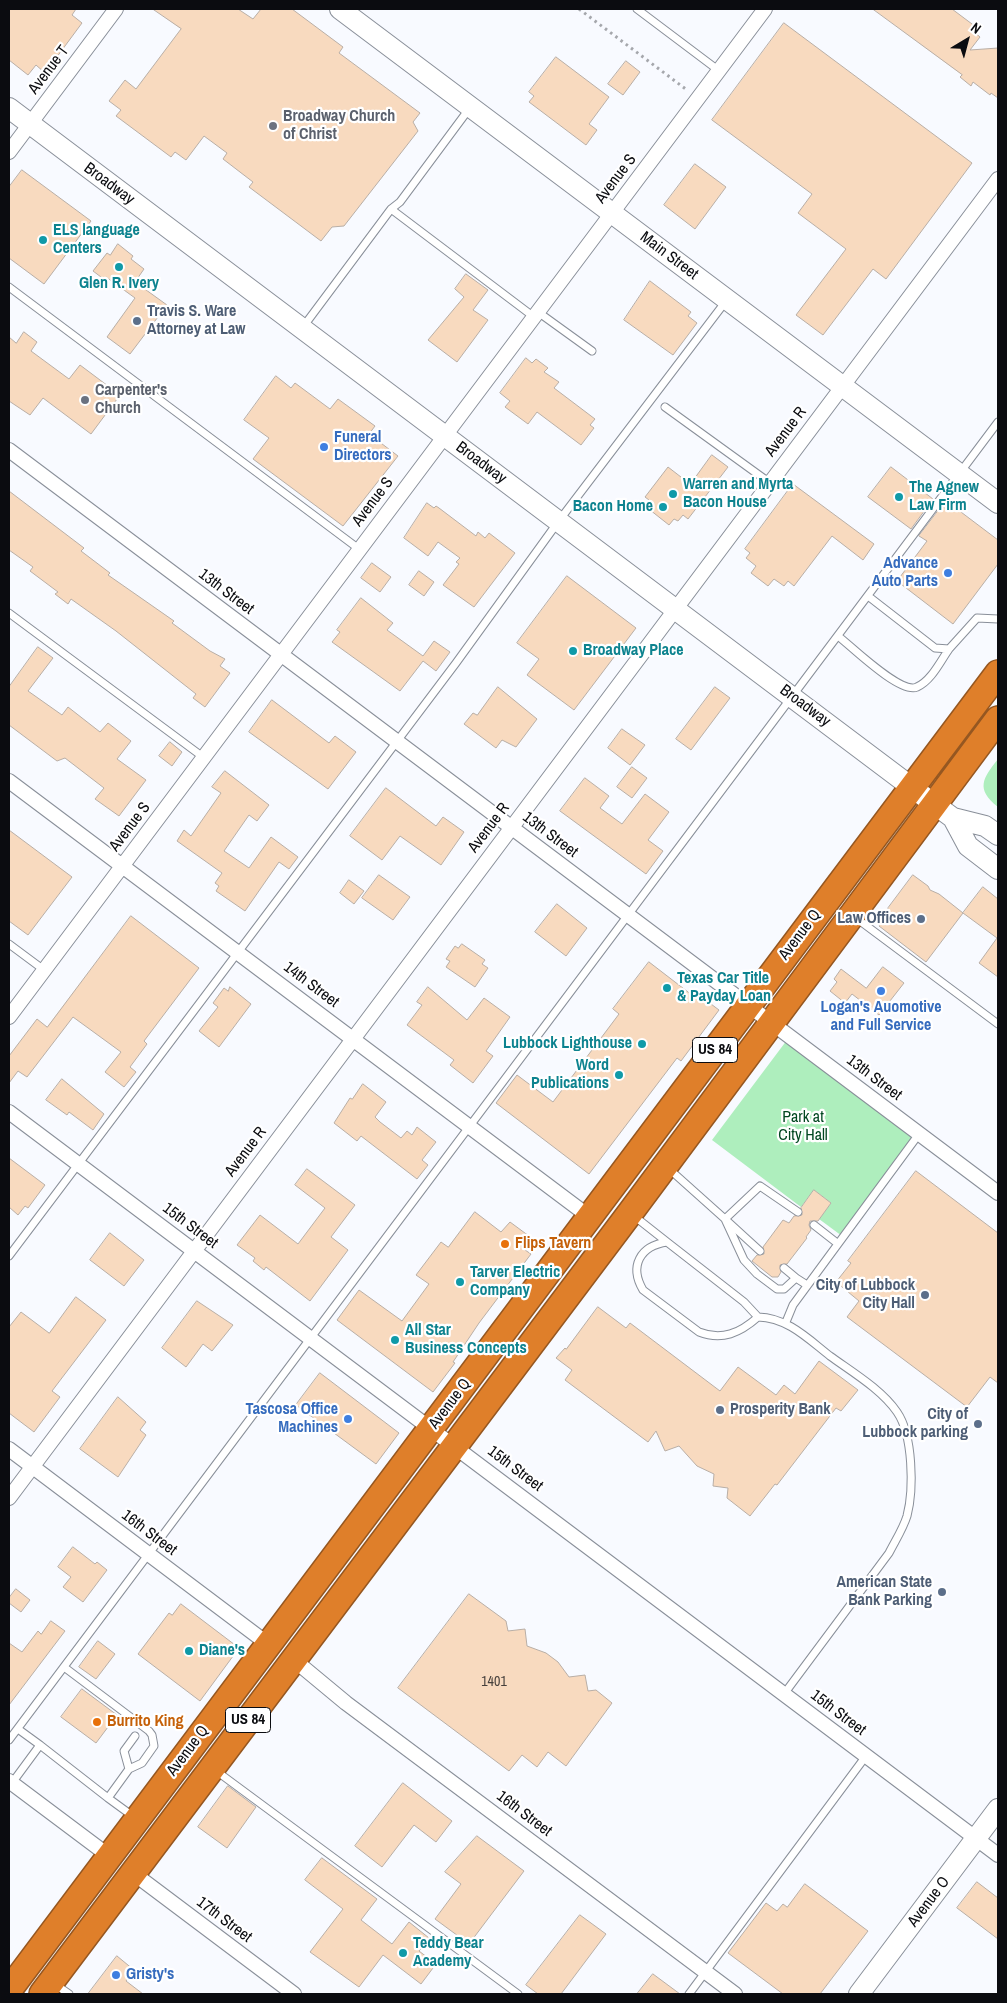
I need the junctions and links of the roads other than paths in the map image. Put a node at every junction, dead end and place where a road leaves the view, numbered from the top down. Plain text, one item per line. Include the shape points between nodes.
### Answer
1 (116, 9) edge
2 (340, 9) edge
3 (637, 9) edge
4 (764, 9) edge
5 (718, 70) junction
6 (470, 106) junction
7 (9, 108) edge
8 (30, 124) junction
9 (9, 152) edge
10 (998, 179) edge
11 (391, 209) junction
12 (612, 213) junction
13 (9, 287) edge
14 (727, 299) junction
15 (536, 314) junction
16 (302, 328) junction
17 (592, 351) dead end
18 (842, 386) junction
19 (665, 408) dead end
20 (998, 422) edge
21 (444, 436) junction
22 (9, 450) edge
23 (960, 474) junction
24 (770, 483) junction
25 (998, 503) edge
26 (558, 522) junction
27 (360, 549) junction
28 (868, 596) junction
29 (675, 609) junction
30 (9, 613) edge
31 (998, 619) edge
32 (838, 636) junction
33 (949, 649) junction
34 (280, 654) junction
35 (998, 673) edge
36 (792, 697) junction
37 (998, 719) edge
38 (397, 742) junction
39 (203, 757) junction
40 (9, 781) edge
41 (912, 787) junction
42 (943, 811) junction
43 (512, 828) junction
44 (998, 835) edge
45 (122, 866) junction
46 (998, 869) edge
47 (851, 914) junction
48 (628, 915) junction
49 (9, 944) edge
50 (238, 952) junction
51 (44, 970) junction
52 (748, 1005) junction
53 (9, 1017) edge
54 (772, 1022) junction
55 (998, 1024) edge
56 (353, 1039) junction
57 (9, 1112) edge
58 (470, 1126) junction
59 (919, 1134) junction
60 (78, 1164) junction
61 (664, 1165) junction
62 (998, 1193) edge
63 (798, 1212) dead end
64 (630, 1213) junction
65 (591, 1218) junction
66 (725, 1219) junction
67 (814, 1225) dead end
68 (667, 1242) junction
69 (837, 1243) junction
70 (760, 1250) dead end
71 (194, 1251) junction
72 (9, 1256) edge
73 (784, 1268) dead end
74 (796, 1278) junction
75 (807, 1285) junction
76 (758, 1317) junction
77 (786, 1322) junction
78 (311, 1339) junction
79 (432, 1428) junction
80 (455, 1446) junction
81 (9, 1449) edge
82 (32, 1467) junction
83 (9, 1498) edge
84 (149, 1554) junction
85 (268, 1644) junction
86 (293, 1659) junction
87 (64, 1667) junction
88 (784, 1694) junction
89 (18, 1729) junction
90 (135, 1736) dead end
91 (9, 1740) edge
92 (40, 1745) junction
93 (866, 1756) junction
94 (212, 1768) junction
95 (129, 1770) junction
96 (10, 1782) edge
97 (164, 1785) junction
98 (108, 1798) junction
99 (998, 1809) edge
100 (137, 1820) junction
101 (976, 1839) junction
102 (109, 1856) junction
103 (998, 1856) edge
104 (133, 1873) junction
105 (706, 1972) junction
106 (57, 1984) edge
107 (9, 1990) edge
108 (294, 1994) edge
109 (518, 1994) edge
110 (689, 1994) edge
111 (735, 1994) edge
112 (859, 1994) edge

1 - 8 street, Avenue T
2 - 6 main road, Main Street
3 - 5 lane
4 - 5 street, Avenue S
5 - 12 street, Avenue S
6 - 11 lane via 400,202
6 - 12 main road, Main Street
7 - 8 main road, Broadway
8 - 9 street, Avenue T
8 - 16 main road, Broadway
10 - 18 street, Avenue R
11 - 15 lane
11 - 16 lane
12 - 14 main road, Main Street
12 - 15 street, Avenue S
13 - 27 lane
14 - 18 main road, Main Street
14 - 26 lane
15 - 17 lane
15 - 21 street, Avenue S
16 - 21 main road, Broadway
18 - 23 main road, Main Street
18 - 24 street, Avenue R
19 - 24 lane
20 - 23 lane
21 - 26 main road, Broadway
21 - 27 street, Avenue S
22 - 34 street, 13th Street
23 - 25 main road, Main Street
23 - 28 lane
24 - 29 street, Avenue R
26 - 29 main road, Broadway
26 - 38 lane
27 - 34 street, Avenue S
28 - 32 lane
28 - 33 lane via 935,648
29 - 36 main road, Broadway
29 - 43 street, Avenue R
30 - 39 lane
31 - 33 lane via 977,618
32 - 33 lane via 894,682 914,689 925,682
32 - 36 lane
34 - 38 street, 13th Street
34 - 39 street, Avenue S
35 - 41 highway, Avenue Q / US 84
36 - 41 main road, Broadway
36 - 48 lane
37 - 42 highway, Avenue Q / US 84
38 - 43 street, 13th Street
38 - 50 lane
39 - 45 street, Avenue S
40 - 45 street, 14th Street
41 - 42 main road, Broadway
41 - 52 highway, Avenue Q / US 84
42 - 44 main road, Broadway via 985,826
42 - 46 main road, Broadway via 968,846
42 - 47 highway, Avenue Q / US 84
43 - 48 street, 13th Street
43 - 56 street, Avenue R
45 - 50 street, 14th Street
45 - 51 street, Avenue S
47 - 54 highway, Avenue Q / US 84
47 - 55 lane
48 - 52 street, 13th Street
48 - 58 lane
49 - 51 lane
50 - 56 street, 14th Street
50 - 60 lane
51 - 53 street, Avenue S
52 - 54 street, 13th Street
52 - 65 highway, Avenue Q / US 84
54 - 59 street, 13th Street
54 - 61 highway, Avenue Q / US 84
56 - 58 street, 14th Street
56 - 71 street, Avenue R
57 - 60 street, 15th Street
58 - 65 street, 14th Street
58 - 78 lane
59 - 62 street, 13th Street
59 - 69 lane
60 - 71 street, 15th Street
60 - 72 lane
61 - 64 highway, Avenue Q / US 84
61 - 66 lane
63 - 66 lane via 760,1186
64 - 68 lane
64 - 80 highway, Avenue Q / US 84
65 - 79 highway, Avenue Q / US 84
66 - 70 lane
66 - 74 lane via 744,1260 757,1274 777,1289 784,1289
67 - 69 lane
68 - 76 lane via 744,1302
68 - 76 lane via 657,1244 639,1258 637,1280 643,1290 709,1336 736,1333
69 - 75 lane
71 - 78 street, 15th Street
71 - 82 street, Avenue R
73 - 74 lane
74 - 75 lane
75 - 77 lane
76 - 77 lane
77 - 88 lane via 877,1392 897,1412 905,1430 911,1493 907,1517 889,1553
78 - 79 street, 15th Street
78 - 84 lane
79 - 80 street, 15th Street
79 - 85 highway, Avenue Q / US 84
80 - 86 highway, Avenue Q / US 84
80 - 88 street, 15th Street
81 - 82 street, 16th Street
82 - 83 street, Avenue R
82 - 84 street, 16th Street
84 - 85 street, 16th Street
84 - 87 lane
85 - 97 highway, Avenue Q / US 84
86 - 94 highway, Avenue Q / US 84
86 - 105 street, 16th Street via 346,1703
87 - 89 lane
87 - 95 lane via 152,1735 154,1746 142,1763
88 - 93 street, 15th Street
89 - 91 lane
89 - 92 lane
90 - 95 lane via 124,1751
92 - 96 lane
92 - 98 lane
93 - 101 street, 15th Street
93 - 105 lane
94 - 104 highway, Avenue Q / US 84
94 - 109 lane
95 - 98 lane
96 - 102 street
97 - 100 highway, Avenue Q / US 84
97 - 104 highway via 153,1819 127,1860
98 - 100 lane
99 - 101 main road, Avenue O
100 - 102 highway, Avenue Q / US 84
101 - 103 street, 15th Street
101 - 112 main road, Avenue O
102 - 106 highway via 110,1881 73,1932
102 - 107 highway, Avenue Q / US 84
104 - 106 highway, Avenue Q / US 84
104 - 108 street, 17th Street
105 - 110 lane
105 - 111 street, 16th Street

